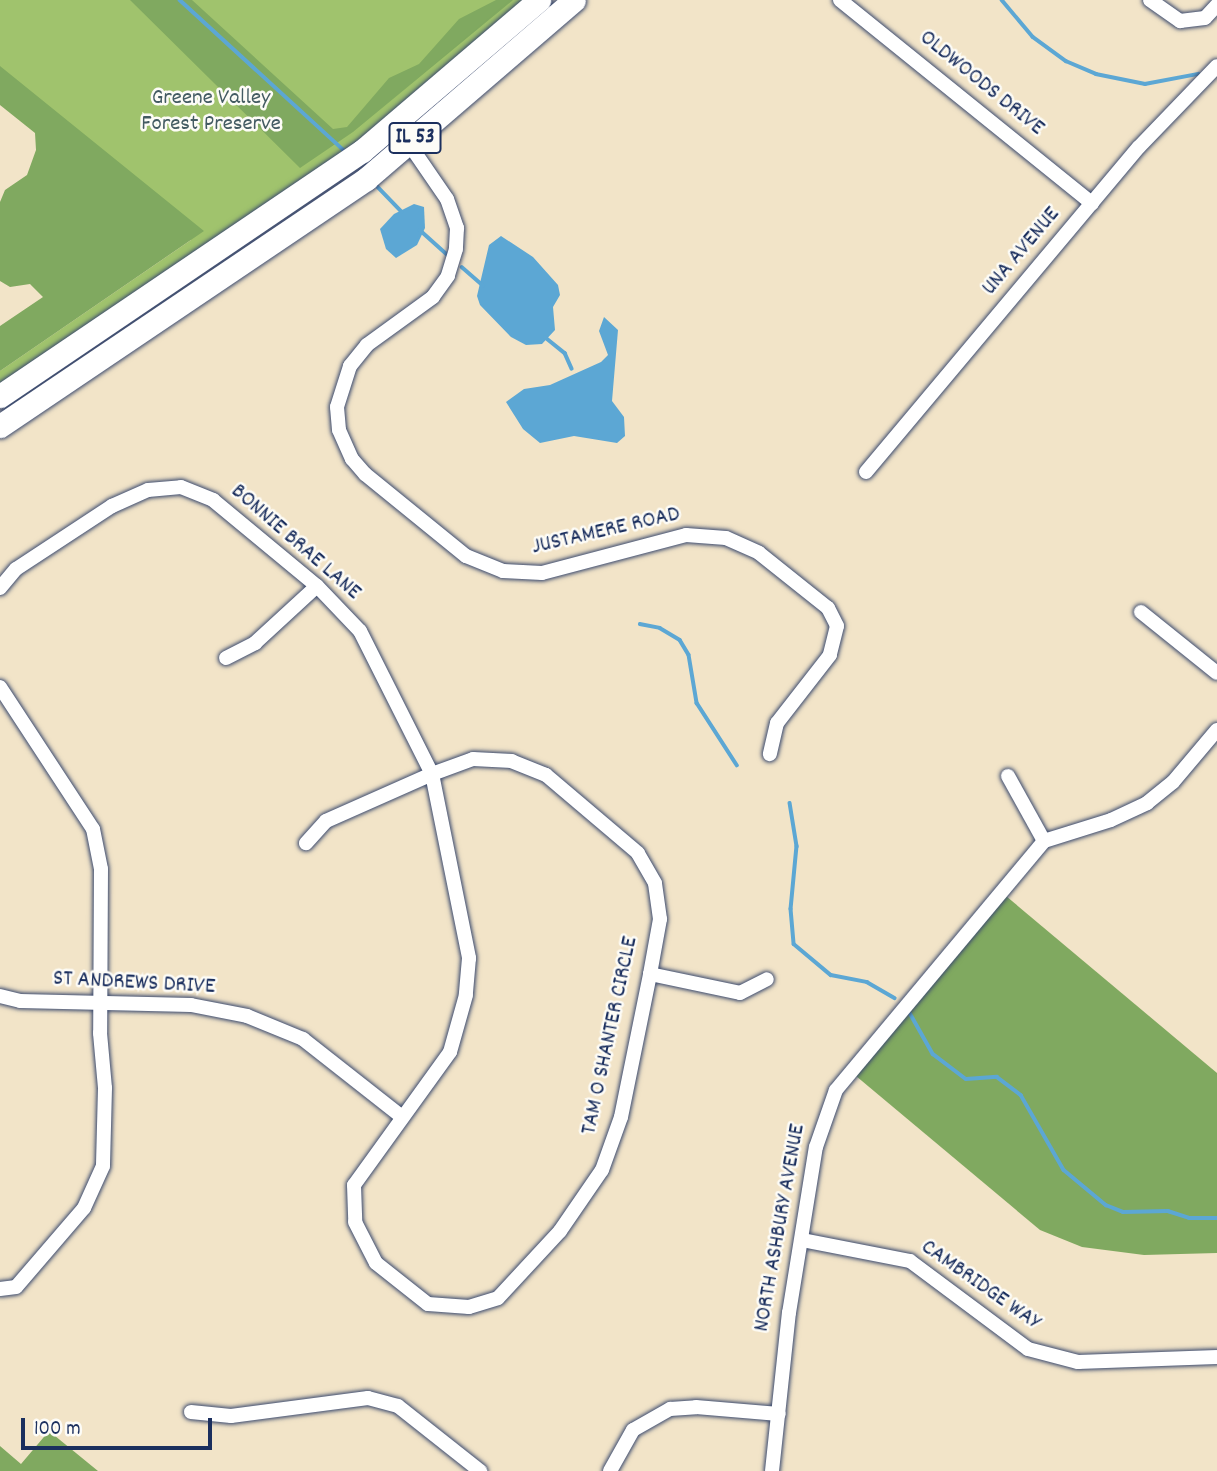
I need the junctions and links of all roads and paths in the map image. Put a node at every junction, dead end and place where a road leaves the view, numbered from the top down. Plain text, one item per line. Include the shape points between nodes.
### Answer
1 (539, 0) edge
2 (574, 0) edge
3 (840, 0) edge
4 (1150, 0) edge
5 (1217, 5) edge
6 (1217, 66) edge
7 (402, 134) junction
8 (1092, 203) junction
9 (0, 396) edge
10 (0, 426) edge
11 (866, 472) dead end
12 (317, 586) junction
13 (0, 588) edge
14 (1141, 612) dead end
15 (226, 658) dead end
16 (1217, 673) edge
17 (0, 687) edge
18 (1217, 730) edge
19 (770, 754) dead end
20 (432, 774) junction
21 (1008, 776) dead end
22 (1044, 841) junction
23 (306, 843) dead end
24 (650, 974) junction
25 (767, 979) dead end
26 (0, 996) edge
27 (101, 1002) junction
28 (402, 1116) junction
29 (802, 1240) junction
30 (0, 1289) edge
31 (1217, 1357) edge
32 (191, 1412) dead end
33 (779, 1414) junction
34 (480, 1471) edge
35 (610, 1471) edge
36 (772, 1471) edge

1 - 7 main road, IL 53
2 - 7 main road, IL 53
3 - 8 street, OLDWOODS DRIVE
4 - 5 street via 1180,21 1205,18
6 - 8 street, UNA AVENUE
7 - 9 main road, IL 53 via 211,253
7 - 10 main road, IL 53 via 244,262
7 - 19 street, JUSTAMERE ROAD via 451,209 456,249 448,276 433,297 367,345 350,366 337,407 339,429 352,458 365,474 456,548 503,571 541,573 687,535 726,538 760,553 828,608 837,626 830,655 777,723
8 - 11 street, UNA AVENUE
12 - 13 street, BONNIE BRAE LANE via 213,500 181,487 148,490 112,506 16,569
12 - 15 street via 255,643
12 - 20 street, BONNIE BRAE LANE via 360,631
14 - 16 street
17 - 27 street via 93,829 101,869
18 - 22 street via 1173,782 1147,803
20 - 23 street, TAM O SHANTER CIRCLE via 326,821
20 - 24 street, TAM O SHANTER CIRCLE via 473,759 512,761 546,775 638,853 655,883 660,919
20 - 28 street, BONNIE BRAE LANE via 468,958 466,995 450,1052
21 - 22 street
22 - 29 street, NORTH ASHBURY AVENUE via 835,1090 816,1147
24 - 25 street via 740,993
24 - 28 street, TAM O SHANTER CIRCLE via 621,1117 602,1170 561,1231 498,1298 468,1307 428,1304 376,1264 355,1222 354,1185
26 - 27 street, ST ANDREWS DRIVE
27 - 28 street, ST ANDREWS DRIVE via 191,1005 247,1016 303,1039
27 - 30 street via 103,1166 84,1208 16,1287
29 - 31 street, CAMBRIDGE WAY via 910,1261 1028,1349 1078,1362
29 - 33 street, NORTH ASHBURY AVENUE
32 - 34 street via 231,1416 368,1398 398,1406
33 - 35 street via 696,1406 670,1409 633,1430
33 - 36 street, NORTH ASHBURY AVENUE

